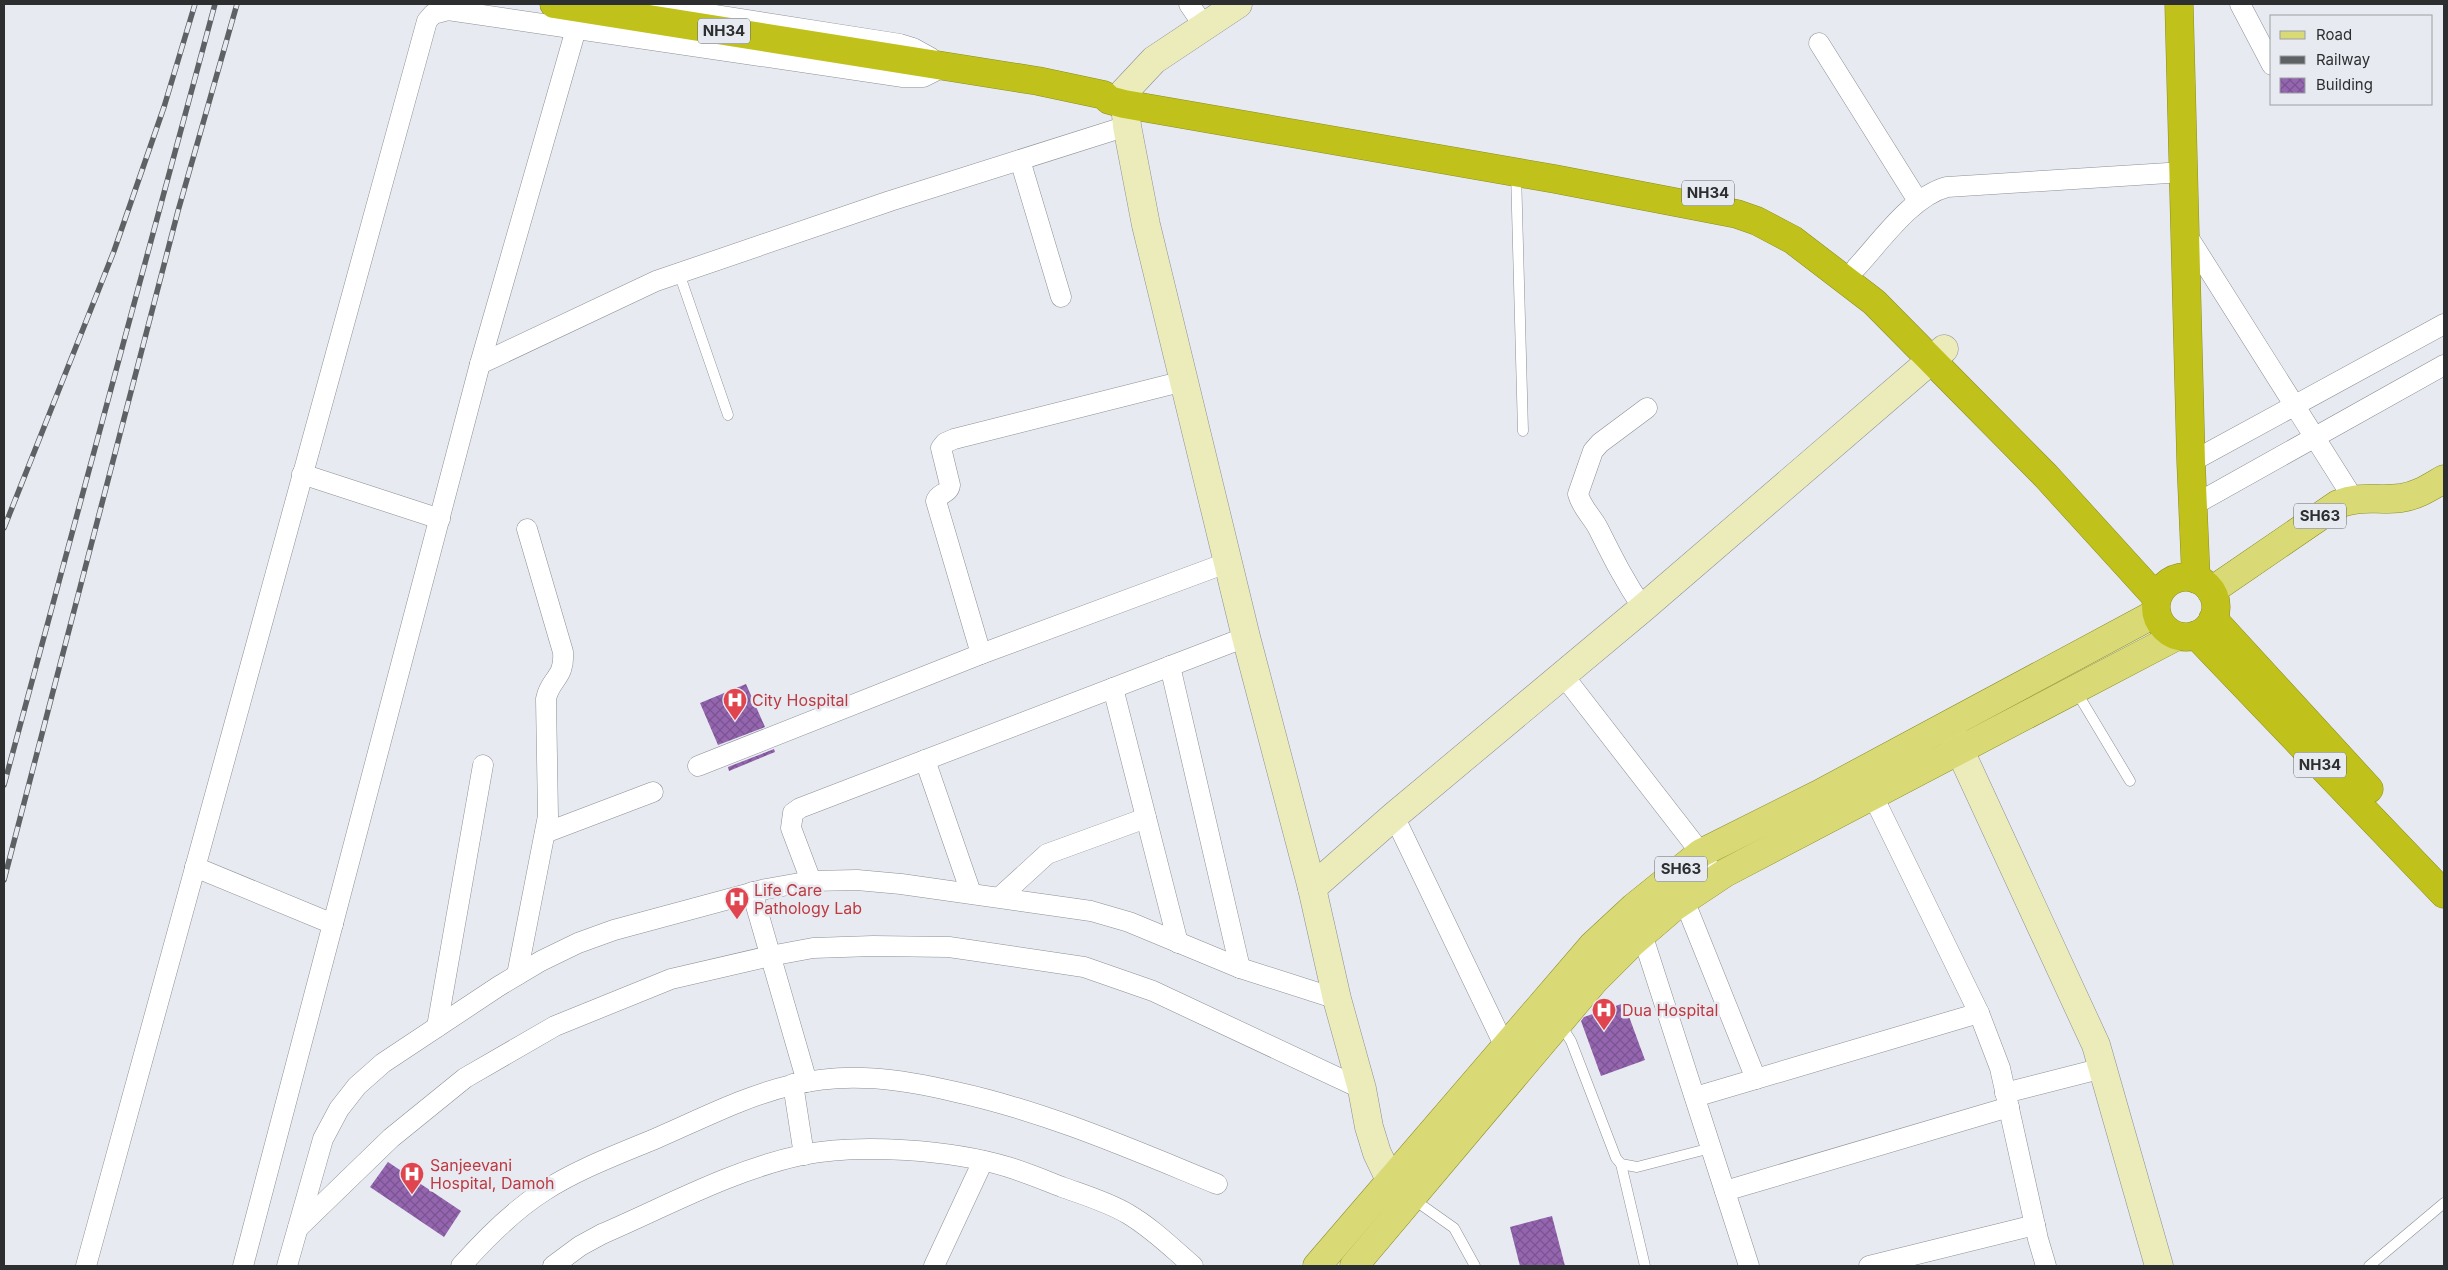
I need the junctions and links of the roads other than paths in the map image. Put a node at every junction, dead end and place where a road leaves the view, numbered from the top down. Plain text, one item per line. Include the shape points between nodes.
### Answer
1 (554, 4) edge
2 (645, 4) edge
3 (1189, 4) edge
4 (1238, 4) edge
5 (2179, 4) edge
6 (2240, 4) edge
7 (1204, 26) junction
8 (576, 29) junction
9 (1819, 44) dead end
10 (2270, 61) edge
11 (945, 66) junction
12 (1120, 104) junction
13 (1020, 160) junction
14 (1516, 166) junction
15 (2184, 172) junction
16 (1918, 201) junction
17 (2185, 232) junction
18 (1856, 268) junction
19 (679, 273) junction
20 (1061, 298) dead end
21 (2444, 324) edge
22 (1938, 354) junction
23 (480, 364) junction
24 (2444, 365) edge
25 (1184, 381) junction
26 (2295, 406) junction
27 (1646, 408) dead end
28 (728, 415) dead end
29 (1523, 431) dead end
30 (2316, 439) junction
31 (2191, 462) junction
32 (302, 474) junction
33 (2444, 479) edge
34 (2353, 498) junction
35 (2192, 506) junction
36 (440, 518) junction
37 (527, 529) dead end
38 (1229, 562) junction
39 (2204, 585) junction
40 (2161, 598) junction
41 (1643, 608) junction
42 (2196, 630) junction
43 (1246, 637) junction
44 (981, 654) junction
45 (1170, 666) junction
46 (1562, 675) junction
47 (1113, 688) junction
48 (2076, 691) junction
49 (1948, 723) junction
50 (1960, 751) junction
51 (925, 760) junction
52 (483, 765) dead end
53 (698, 766) dead end
54 (2130, 781) dead end
55 (653, 792) dead end
56 (1818, 794) junction
57 (1873, 796) junction
58 (1394, 816) junction
59 (1146, 818) junction
60 (1832, 818) junction
61 (2389, 824) junction
62 (545, 833) junction
63 (1701, 853) junction
64 (195, 867) junction
65 (2444, 870) edge
66 (1715, 879) junction
67 (811, 882) junction
68 (1312, 888) junction
69 (752, 892) junction
70 (971, 893) junction
71 (2444, 894) edge
72 (1000, 897) junction
73 (1684, 900) junction
74 (1635, 923) junction
75 (333, 924) junction
76 (1178, 943) junction
77 (770, 956) junction
78 (1240, 968) junction
79 (517, 975) junction
80 (1337, 999) junction
81 (1979, 1013) junction
82 (1549, 1016) junction
83 (437, 1027) junction
84 (1514, 1058) junction
85 (2102, 1068) junction
86 (1756, 1078) junction
87 (800, 1083) junction
88 (1362, 1088) junction
89 (1695, 1097) junction
90 (2007, 1100) junction
91 (1711, 1148) junction
92 (804, 1155) junction
93 (984, 1161) junction
94 (1621, 1164) junction
95 (1390, 1180) junction
96 (1217, 1184) dead end
97 (1725, 1191) junction
98 (1411, 1198) junction
99 (2444, 1203) edge
100 (2035, 1225) junction
101 (297, 1230) junction
102 (86, 1266) edge
103 (243, 1266) edge
104 (286, 1266) edge
105 (461, 1266) edge
106 (553, 1266) edge
107 (934, 1266) edge
108 (1191, 1266) edge
109 (1317, 1266) edge
110 (1354, 1266) edge
111 (1475, 1266) edge
112 (1645, 1266) edge
113 (1749, 1266) edge
114 (1869, 1266) edge
115 (2046, 1266) edge
116 (2159, 1266) edge
117 (2369, 1266) edge

1 - 11 highway, NH34
2 - 11 street via 900,44
3 - 7 street
4 - 7 street
5 - 15 highway
6 - 10 street
7 - 12 street via 1154,60
8 - 11 street via 903,77 924,77
8 - 23 street
8 - 32 street via 448,10 433,14 427,21
9 - 16 street
11 - 12 highway, NH34 via 1038,81
12 - 13 street
12 - 14 highway, NH34
12 - 25 street
13 - 19 street
13 - 20 street
14 - 18 highway, NH34 via 1760,203 1781,212
14 - 22 highway, NH34 via 1757,221 1793,240
14 - 29 lane
15 - 16 street via 1947,187 1935,190
15 - 17 highway
16 - 18 street
17 - 26 street
17 - 31 highway
18 - 22 highway, NH34 via 1884,291
19 - 23 street via 642,286
19 - 28 lane
21 - 26 street
22 - 40 highway, NH34 via 2058,463
22 - 41 street
23 - 36 street
24 - 30 street
25 - 38 street
25 - 44 street via 954,439 941,448 950,485 936,501
26 - 30 street
26 - 31 street
27 - 41 street via 1600,442 1593,451 1578,494 1582,507 1599,529 1620,575
30 - 34 street
30 - 35 street
31 - 35 highway
32 - 36 street
32 - 64 street
33 - 34 main road, SH63 via 2422,492 2401,498
34 - 39 main road, SH63
35 - 39 highway
36 - 75 street
37 - 62 street via 564,659 560,676 546,699 549,805
38 - 43 street
38 - 44 street
39 - 40 highway via 2187,577
39 - 42 highway via 2216,610
40 - 42 highway, NH34 via 2164,628
40 - 49 main road, SH63
41 - 46 street
42 - 48 main road, SH63
42 - 61 highway, NH34
43 - 45 street
43 - 68 street
44 - 53 street
45 - 47 street
45 - 78 street
46 - 58 street
46 - 63 street
47 - 51 street
47 - 59 street
48 - 50 main road, SH63
48 - 54 lane
49 - 50 street
49 - 56 main road, SH63
50 - 57 main road, SH63
50 - 85 street via 2096,1046
51 - 67 street via 793,813 791,828
51 - 70 street
52 - 83 street
55 - 62 street
56 - 60 main road
56 - 63 main road, SH63
57 - 60 main road, SH63
57 - 81 street
58 - 68 street
58 - 84 street
59 - 72 street via 1047,854
59 - 76 street
60 - 66 main road, SH63
61 - 65 highway, NH34
61 - 71 highway, NH34
62 - 79 street
63 - 66 street
63 - 74 main road, SH63
64 - 75 street
64 - 102 street
66 - 73 main road, SH63
67 - 69 street
67 - 70 street via 858,880
68 - 80 street
69 - 77 street
69 - 79 street via 614,930 578,943
70 - 72 street
72 - 76 street via 1091,910
73 - 74 main road, SH63
73 - 86 street
74 - 82 main road, SH63 via 1592,946
74 - 89 street
75 - 103 street
76 - 78 street
77 - 87 street
77 - 88 street via 813,948 949,947 1084,967 1154,990
77 - 101 street via 671,979 555,1026 465,1078 390,1138
78 - 80 street
79 - 83 street
80 - 88 street
81 - 86 street
81 - 90 street via 2000,1068
82 - 84 main road, SH63
82 - 94 lane via 1571,1040
83 - 101 street via 383,1063 357,1086 339,1109 323,1139
84 - 95 main road, SH63
84 - 98 main road, SH63
85 - 90 street
85 - 116 street
86 - 89 street
87 - 92 street
87 - 96 street via 875,1077 997,1101 1049,1117
87 - 105 street via 746,1100 600,1162 544,1191 503,1224
88 - 95 street via 1374,1145
89 - 91 street
90 - 97 street
90 - 100 street
91 - 94 lane via 1637,1167
91 - 97 street
92 - 93 street via 887,1150
92 - 106 street via 756,1167 602,1234
93 - 107 street
93 - 108 street via 1091,1197 1128,1214
94 - 112 lane
95 - 98 street
95 - 109 main road, SH63
97 - 113 street
98 - 110 main road, SH63
98 - 111 lane via 1454,1228
99 - 117 lane
100 - 114 street
100 - 115 street
101 - 104 street

